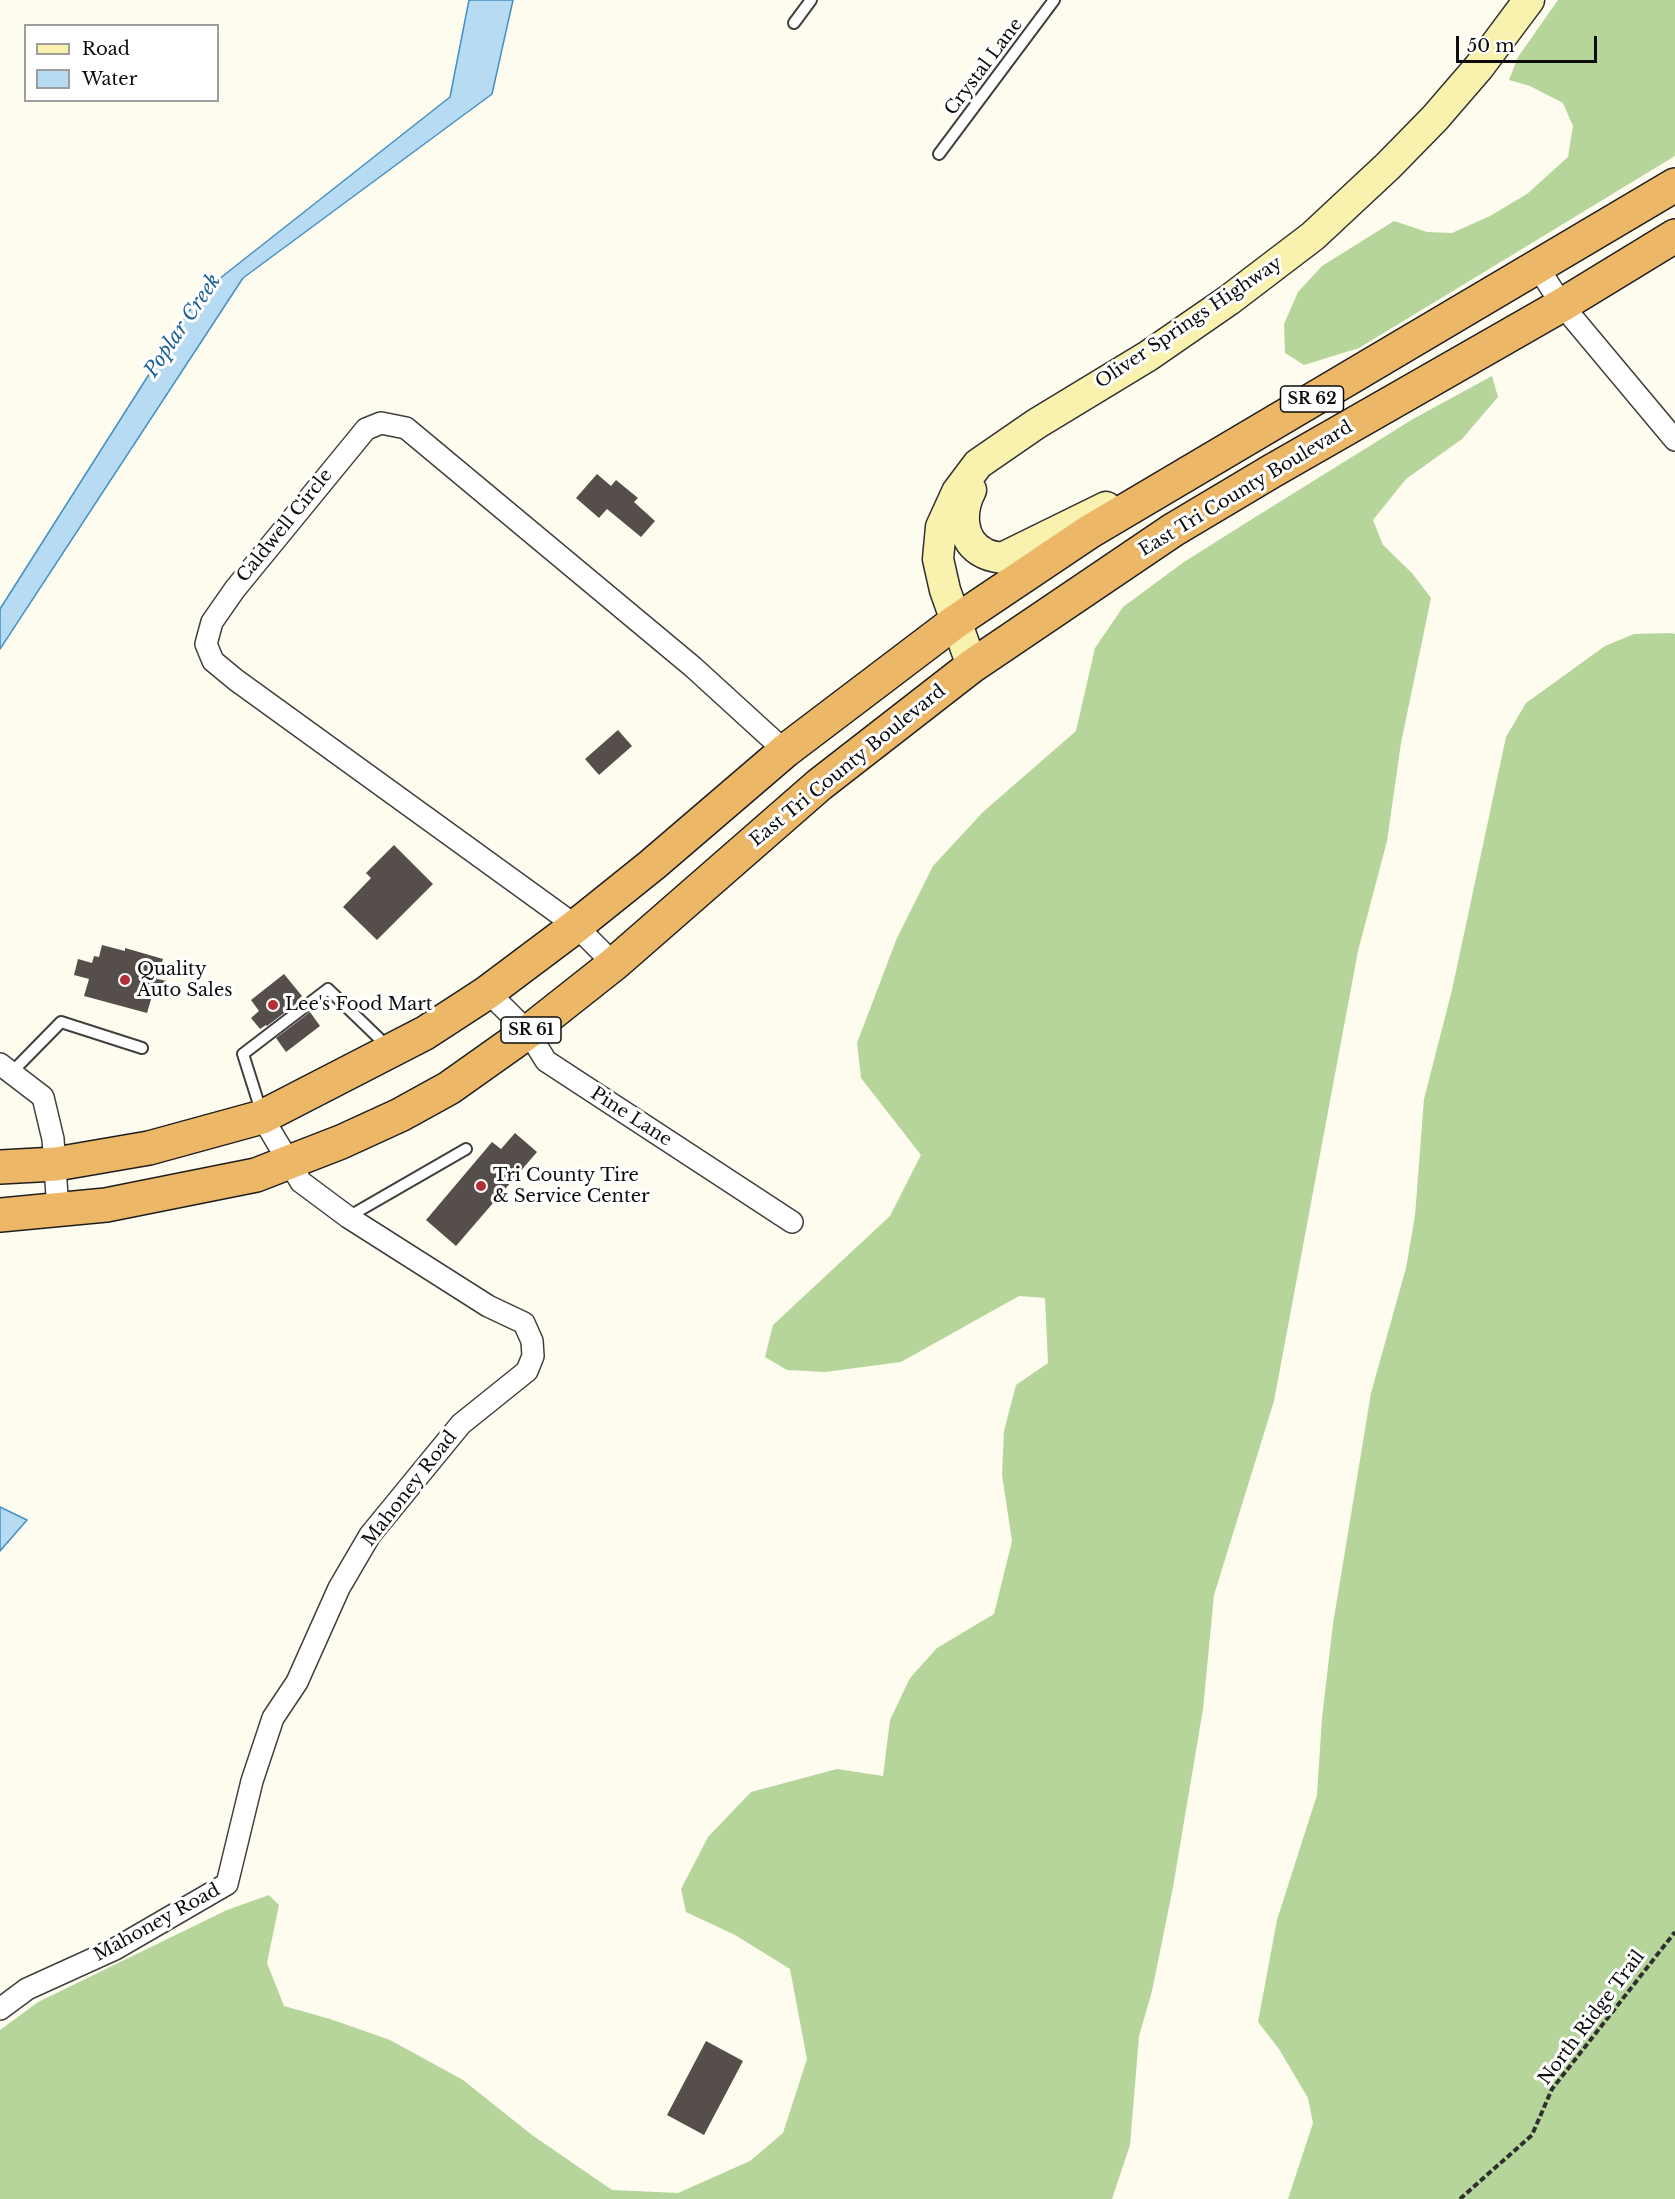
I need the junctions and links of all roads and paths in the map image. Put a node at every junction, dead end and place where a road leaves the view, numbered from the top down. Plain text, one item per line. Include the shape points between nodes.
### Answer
1 (811, 0) edge
2 (1054, 0) edge
3 (1529, 0) edge
4 (794, 23) dead end
5 (939, 154) dead end
6 (1675, 185) edge
7 (1675, 236) edge
8 (1537, 266) junction
9 (1562, 305) junction
10 (1036, 424) junction
11 (1675, 440) edge
12 (1226, 450) junction
13 (955, 622) junction
14 (972, 666) junction
15 (785, 751) junction
16 (576, 926) junction
17 (614, 964) junction
18 (488, 992) junction
19 (528, 1032) junction
20 (142, 1048) dead end
21 (392, 1050) junction
22 (6, 1068) edge
23 (262, 1117) junction
24 (466, 1149) dead end
25 (292, 1163) junction
26 (56, 1164) junction
27 (0, 1167) edge
28 (58, 1210) junction
29 (0, 1215) edge
30 (348, 1217) junction
31 (792, 1222) dead end
32 (1675, 1932) edge
33 (0, 2009) edge
34 (1460, 2199) edge

1 - 4 lane
2 - 5 lane, Crystal Lane
3 - 10 main road, Oliver Springs Highway via 1435,118 1313,236 1148,356
6 - 8 highway, SR 62
7 - 9 highway, East Tri County Boulevard / SR 62
8 - 9 street
8 - 12 highway, SR 62
9 - 11 street
9 - 14 highway, East Tri County Boulevard / SR 62 via 1173,530
10 - 12 main road via 978,479 969,493 963,528 984,554 1002,558
10 - 13 main road, Oliver Springs Highway via 978,464 957,492 941,527 938,559
12 - 13 highway, SR 62 via 1089,532
13 - 14 main road, Oliver Springs Highway
13 - 15 highway
14 - 17 highway, East Tri County Boulevard / SR 61 via 819,785
15 - 16 highway
15 - 16 street, Caldwell Circle via 693,668 406,428 381,423 366,429 212,622 206,644 213,661
16 - 17 street, Caldwell Circle
16 - 18 highway
17 - 19 highway, East Tri County Boulevard / SR 61
18 - 19 street, Pine Lane
18 - 21 highway
19 - 25 highway, East Tri County Boulevard / SR 61 via 449,1088 400,1115
19 - 31 street, Pine Lane via 546,1061
20 - 22 lane via 61,1022
21 - 23 highway
21 - 23 lane via 328,989 243,1054
22 - 26 street via 44,1097
23 - 25 street, Mahoney Road
23 - 26 highway via 149,1148
24 - 30 lane
25 - 28 highway, East Tri County Boulevard / SR 61 via 256,1175 106,1205
25 - 30 street, Mahoney Road via 301,1182
26 - 27 highway
26 - 28 street
28 - 29 highway, East Tri County Boulevard / SR 61
30 - 33 street, Mahoney Road via 488,1306 524,1323 533,1356 527,1371 461,1424 370,1535 339,1588 297,1682 273,1718 252,1781 227,1884 116,1948 27,1989
32 - 34 path, North Ridge Trail via 1552,2089 1532,2136

